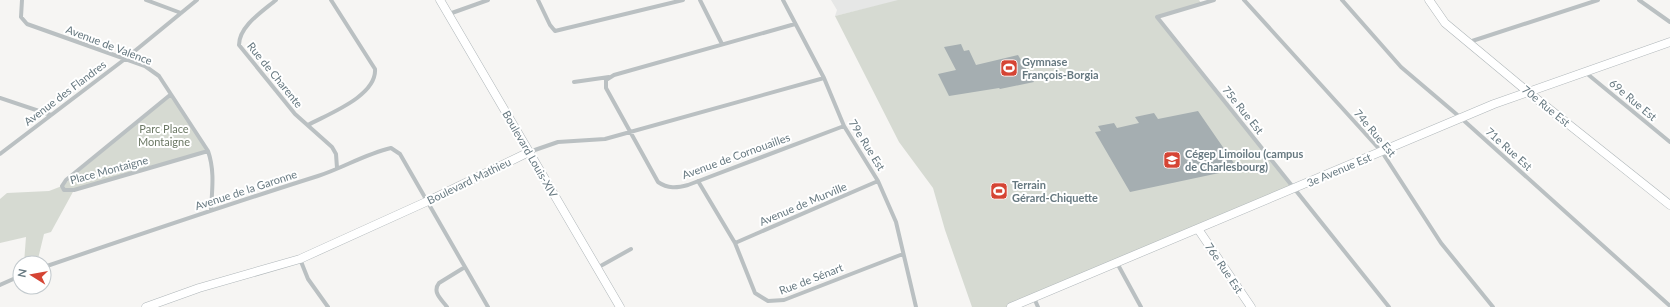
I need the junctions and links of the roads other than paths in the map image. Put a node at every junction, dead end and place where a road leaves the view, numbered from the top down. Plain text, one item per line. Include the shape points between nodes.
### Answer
1 (22, 0) edge
2 (146, 0) edge
3 (197, 0) edge
4 (276, 0) edge
5 (331, 0) edge
6 (440, 0) edge
7 (488, 0) edge
8 (538, 0) edge
9 (684, 0) edge
10 (700, 0) edge
11 (782, 0) edge
12 (1214, 0) edge
13 (1244, 0) edge
14 (1342, 0) edge
15 (1429, 0) edge
16 (1598, 0) edge
17 (1639, 0) edge
18 (181, 13) junction
19 (449, 14) junction
20 (1670, 22) edge
21 (795, 24) junction
22 (1469, 42) junction
23 (1670, 42) edge
24 (722, 44) junction
25 (125, 59) junction
26 (1585, 72) junction
27 (609, 77) junction
28 (824, 78) junction
29 (574, 82) dead end
30 (1528, 92) junction
31 (170, 95) junction
32 (0, 98) edge
33 (51, 115) junction
34 (1461, 118) junction
35 (308, 125) junction
36 (844, 126) junction
37 (630, 132) junction
38 (1670, 142) edge
39 (208, 151) junction
40 (529, 152) junction
41 (1382, 152) junction
42 (0, 154) edge
43 (338, 168) junction
44 (698, 181) junction
45 (878, 181) junction
46 (1294, 188) junction
47 (428, 201) junction
48 (1670, 204) edge
49 (211, 210) junction
50 (1198, 229) junction
51 (735, 243) junction
52 (631, 249) dead end
53 (903, 254) junction
54 (300, 258) junction
55 (1117, 263) junction
56 (52, 264) edge
57 (465, 267) junction
58 (596, 269) junction
59 (12, 279) edge
60 (0, 284) edge
61 (1034, 298) junction
62 (1670, 306) edge
63 (146, 307) edge
64 (328, 307) edge
65 (446, 307) edge
66 (488, 307) edge
67 (620, 307) edge
68 (916, 307) edge
69 (1011, 307) edge
70 (1038, 307) edge
71 (1141, 307) edge
72 (1251, 307) edge
73 (1389, 307) edge
74 (1493, 307) edge

1 - 25 street, Avenue de Valence via 21,16 27,24
2 - 18 street
3 - 18 street, Avenue des Flandres
4 - 35 street, Rue de Charente via 244,29 238,40 239,45 295,114
5 - 35 street via 375,69 376,76 370,87 358,97
6 - 19 street, Boulevard Louis-XIV
7 - 19 street
8 - 9 street via 555,31
10 - 24 street
11 - 21 street, 79e Rue Est
12 - 46 street, 75e Rue Est via 1158,17
13 - 41 street, 74e Rue Est
14 - 34 street, 71e Rue Est via 1401,67
15 - 22 street, 70e Rue Est via 1446,23
16 - 22 street
17 - 20 street
18 - 25 street, Avenue des Flandres
19 - 40 street, Boulevard Louis-XIV
21 - 24 street via 759,36
21 - 28 street, 79e Rue Est
22 - 30 street, 70e Rue Est
23 - 26 street, 3e Avenue Est
24 - 27 street
25 - 31 street, Avenue de Valence via 145,66 159,76
25 - 33 street, Avenue des Flandres
26 - 30 street, 3e Avenue Est
26 - 38 street, 69e Rue Est
27 - 29 street
27 - 37 street, Avenue de Cornouailles via 605,84 606,88
28 - 36 street, 79e Rue Est
28 - 37 street, Boulevard Mathieu
30 - 34 street, 3e Avenue Est
30 - 48 street, 70e Rue Est
31 - 39 street, Avenue de Valence
31 - 39 street, Place Montaigne via 66,180 62,186 64,190 74,190
32 - 33 street
33 - 42 street, Avenue des Flandres
34 - 41 street, 3e Avenue Est
34 - 62 street, 71e Rue Est
35 - 43 street, Rue de Charente via 332,146
36 - 44 street, Avenue de Cornouailles
36 - 45 street, 79e Rue Est
37 - 40 street, Boulevard Mathieu via 605,139 558,142
37 - 44 street, Avenue de Cornouailles via 658,182 663,186 681,187
39 - 49 street, Avenue de Valence via 213,178
40 - 47 street, Boulevard Mathieu
40 - 58 street, Boulevard Louis-XIV
41 - 46 street, 3e Avenue Est
41 - 74 street, 74e Rue Est via 1441,243
43 - 47 street, Avenue de la Garonne via 377,151 391,148 396,150
43 - 49 street, Avenue de la Garonne
44 - 51 street, Rue de Sénart
45 - 51 street, Avenue de Murville
45 - 53 street, 79e Rue Est via 896,222
46 - 50 street, 3e Avenue Est
46 - 73 street, 75e Rue Est
47 - 54 street, Boulevard Mathieu
47 - 57 street
49 - 56 street, Avenue de la Garonne
50 - 55 street, 3e Avenue Est
50 - 72 street, 76e Rue Est
51 - 53 street, Rue de Sénart via 755,293 760,298 775,303
52 - 58 street
53 - 68 street, 79e Rue Est
54 - 63 street, Boulevard Mathieu via 199,288
54 - 64 street via 308,278
55 - 61 street, 3e Avenue Est
55 - 71 street
57 - 65 street via 436,287 436,293
57 - 66 street
58 - 67 street, Boulevard Louis-XIV
59 - 60 street
61 - 69 street, 3e Avenue Est
61 - 70 street

